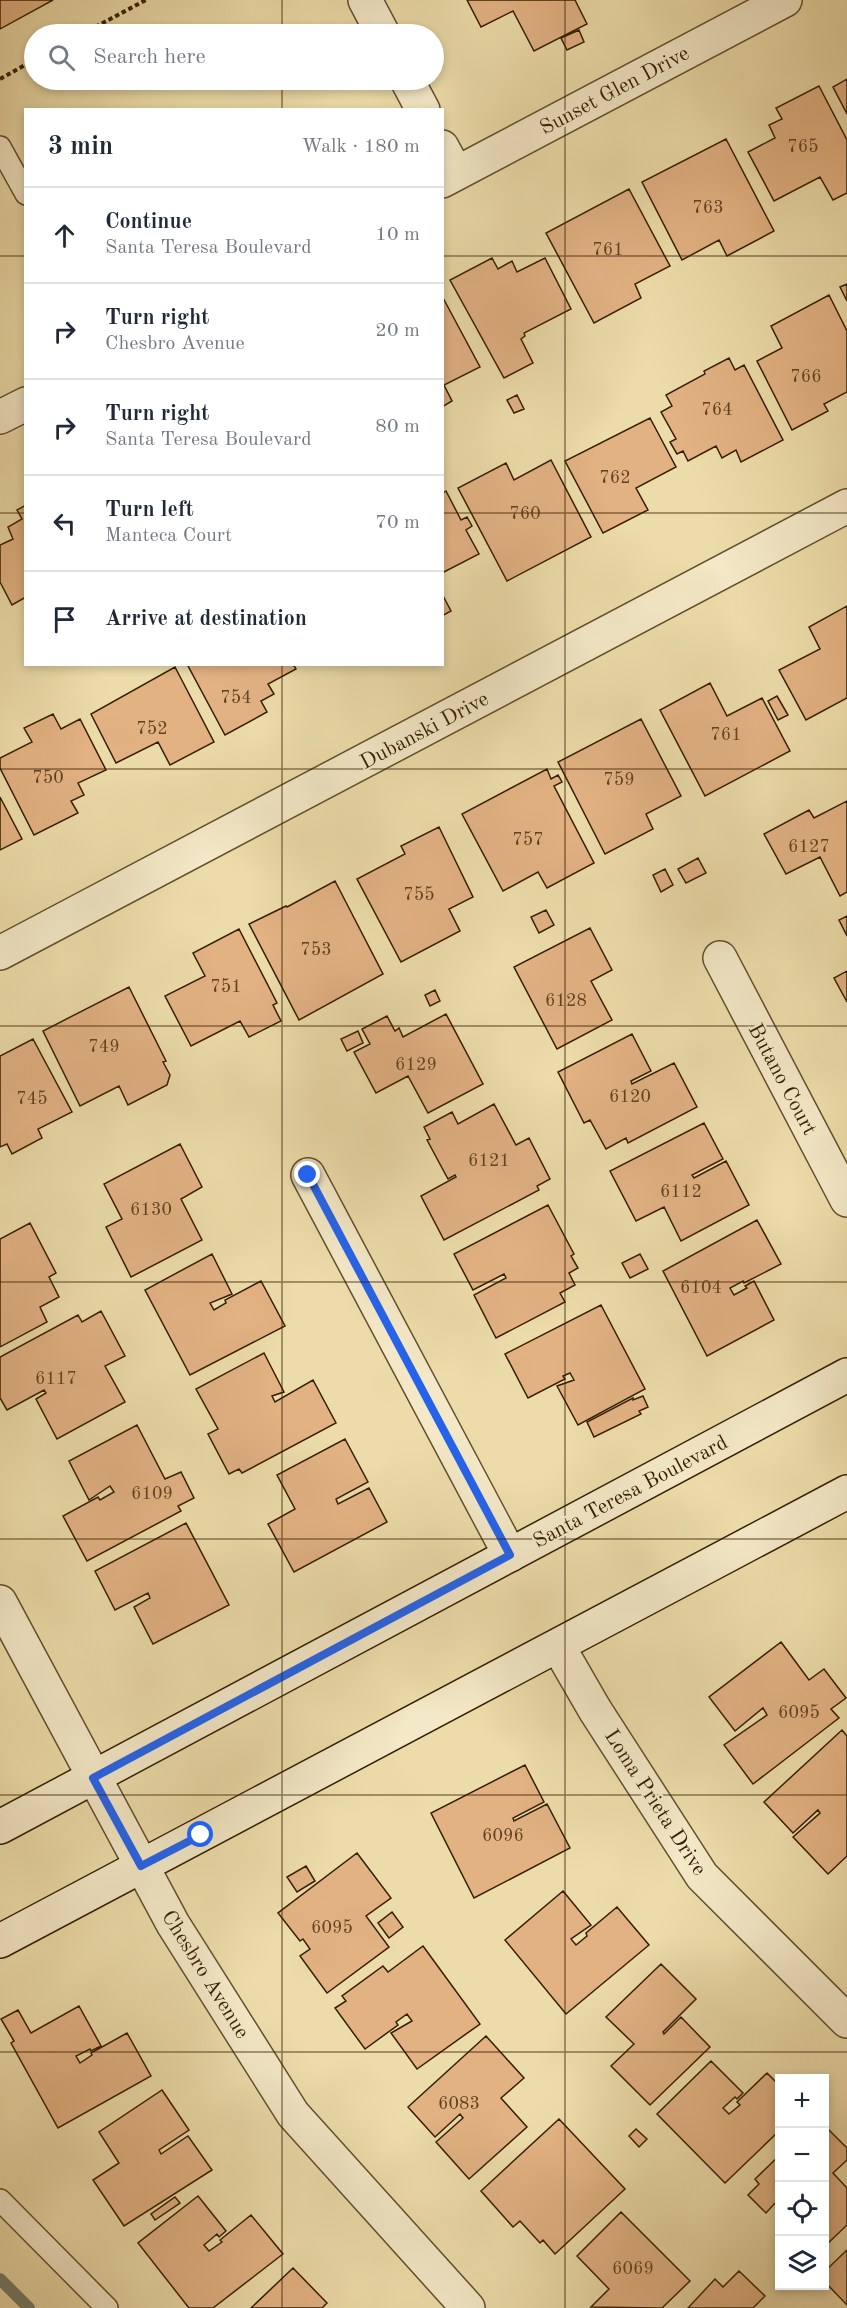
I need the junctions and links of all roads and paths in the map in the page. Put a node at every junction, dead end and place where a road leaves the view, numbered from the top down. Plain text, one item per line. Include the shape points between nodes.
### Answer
1 (146, 0) edge
2 (365, 0) edge
3 (785, 0) edge
4 (101, 24) edge
5 (378, 24) edge
6 (24, 66) edge
7 (0, 79) edge
8 (412, 90) edge
9 (422, 108) edge
10 (0, 147) edge
11 (447, 167) edge
12 (24, 190) edge
13 (24, 405) edge
14 (0, 417) edge
15 (847, 506) edge
16 (0, 953) edge
17 (720, 958) dead end
18 (308, 1175) dead end
19 (847, 1200) edge
20 (847, 1375) edge
21 (847, 1492) edge
22 (510, 1555) junction
23 (0, 1602) edge
24 (558, 1646) junction
25 (93, 1778) junction
26 (0, 1827) edge
27 (141, 1866) junction
28 (0, 1941) edge
29 (847, 2021) edge
30 (0, 2200) edge
31 (107, 2308) edge
32 (468, 2308) edge

1 - 4 path
2 - 5 street
3 - 11 street, Sunset Glen Drive
6 - 7 path
8 - 9 street
10 - 12 lane
13 - 14 street
15 - 16 street, Dubanski Drive
17 - 19 street, Butano Court
18 - 22 street
20 - 22 street, Santa Teresa Boulevard
21 - 24 street
22 - 25 street, Santa Teresa Boulevard
23 - 25 street, Chesbro Avenue
24 - 27 street
24 - 29 street, Loma Prieta Drive via 702,1876
25 - 26 street, Santa Teresa Boulevard
25 - 27 street, Chesbro Avenue
27 - 28 street
27 - 32 street, Chesbro Avenue via 173,1924 293,2114
30 - 31 lane

